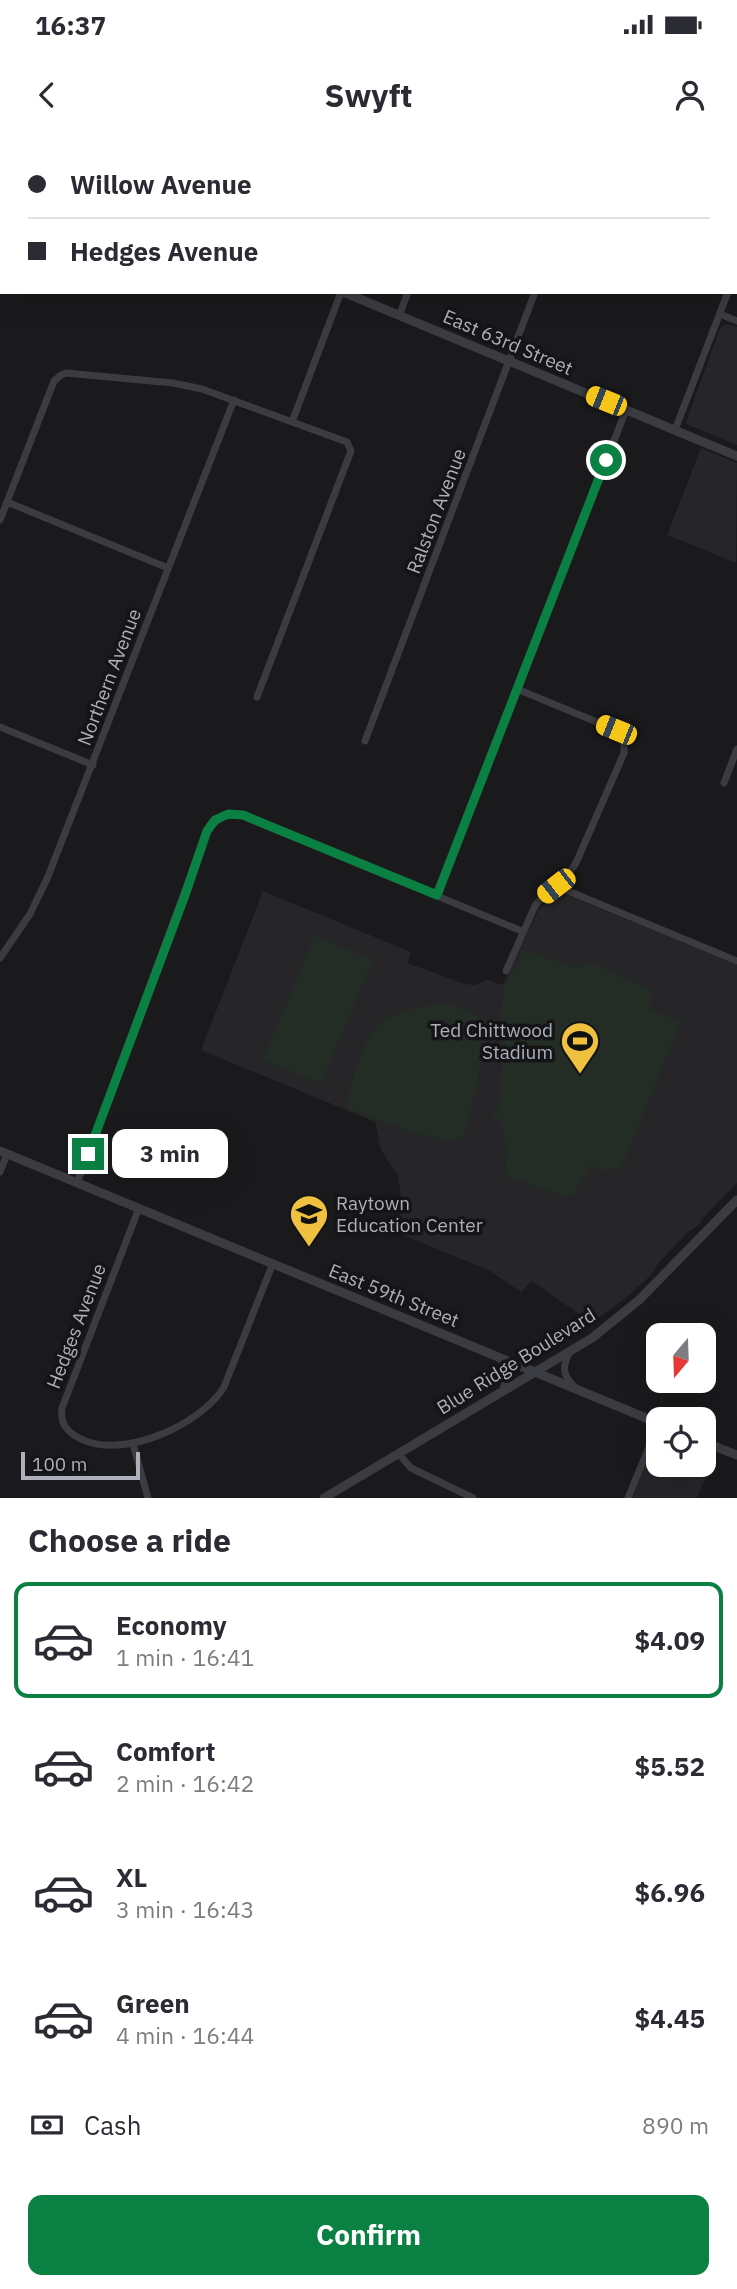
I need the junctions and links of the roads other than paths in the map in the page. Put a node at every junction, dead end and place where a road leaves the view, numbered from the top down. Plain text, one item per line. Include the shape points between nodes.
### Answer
1 (341, 294) edge
2 (347, 294) edge
3 (407, 294) edge
4 (534, 294) edge
5 (728, 294) edge
6 (720, 314) junction
7 (399, 316) junction
8 (737, 321) edge
9 (509, 361) junction
10 (234, 400) junction
11 (626, 410) junction
12 (292, 422) junction
13 (675, 430) junction
14 (737, 456) edge
15 (7, 502) junction
16 (0, 520) edge
17 (168, 568) junction
18 (517, 689) junction
19 (257, 697) dead end
20 (0, 727) edge
21 (365, 741) dead end
22 (737, 749) edge
23 (93, 765) junction
24 (724, 783) dead end
25 (556, 886) junction
26 (437, 895) junction
27 (524, 932) junction
28 (0, 958) edge
29 (737, 961) edge
30 (506, 971) dead end
31 (4, 1152) edge
32 (0, 1172) edge
33 (77, 1183) junction
34 (737, 1200) edge
35 (139, 1208) junction
36 (273, 1263) junction
37 (570, 1352) junction
38 (500, 1357) junction
39 (537, 1372) junction
40 (577, 1389) junction
41 (502, 1392) junction
42 (646, 1419) edge
43 (133, 1444) junction
44 (716, 1447) edge
45 (398, 1453) junction
46 (646, 1454) edge
47 (737, 1455) edge
48 (469, 1497) edge
49 (148, 1498) edge
50 (324, 1498) edge
51 (628, 1498) edge

1 - 12 street
2 - 7 street, East 63rd Street
3 - 7 street
4 - 9 street, Ralston Avenue
5 - 6 street
6 - 8 street
6 - 13 street
7 - 9 street, East 63rd Street
9 - 11 street, East 63rd Street
9 - 21 street, Ralston Avenue
10 - 12 street
10 - 15 street via 173,383 66,373 54,381
10 - 17 street, Northern Avenue
11 - 13 street, East 63rd Street
11 - 18 street
12 - 19 street via 349,445 351,451
13 - 14 street, East 63rd Street
15 - 16 street
15 - 17 street
17 - 23 street, Northern Avenue
18 - 25 street via 616,730 624,744 622,760 576,863
18 - 26 street
20 - 23 street
22 - 24 street
23 - 28 street, Northern Avenue via 47,879
25 - 27 street via 535,906
25 - 29 street
26 - 27 street
26 - 33 street via 243,815 228,814 215,820 207,831
27 - 30 street
31 - 32 street
31 - 33 street, East 59th Street
33 - 35 street, East 59th Street
34 - 37 street, Blue Ridge Boulevard via 639,1300
35 - 36 street, East 59th Street
35 - 43 street, Hedges Avenue via 61,1415 68,1431 83,1440
36 - 38 street, East 59th Street
36 - 43 street via 216,1400 184,1423
37 - 39 street, Blue Ridge Boulevard
37 - 40 street via 563,1369
38 - 39 street, East 59th Street
38 - 41 street via 507,1372
39 - 40 street, East 59th Street
39 - 41 street, Blue Ridge Boulevard
40 - 42 street, East 59th Street
41 - 45 street, Blue Ridge Boulevard
43 - 49 street
44 - 47 street
45 - 48 street via 411,1468
45 - 50 street, Blue Ridge Boulevard
46 - 51 street

